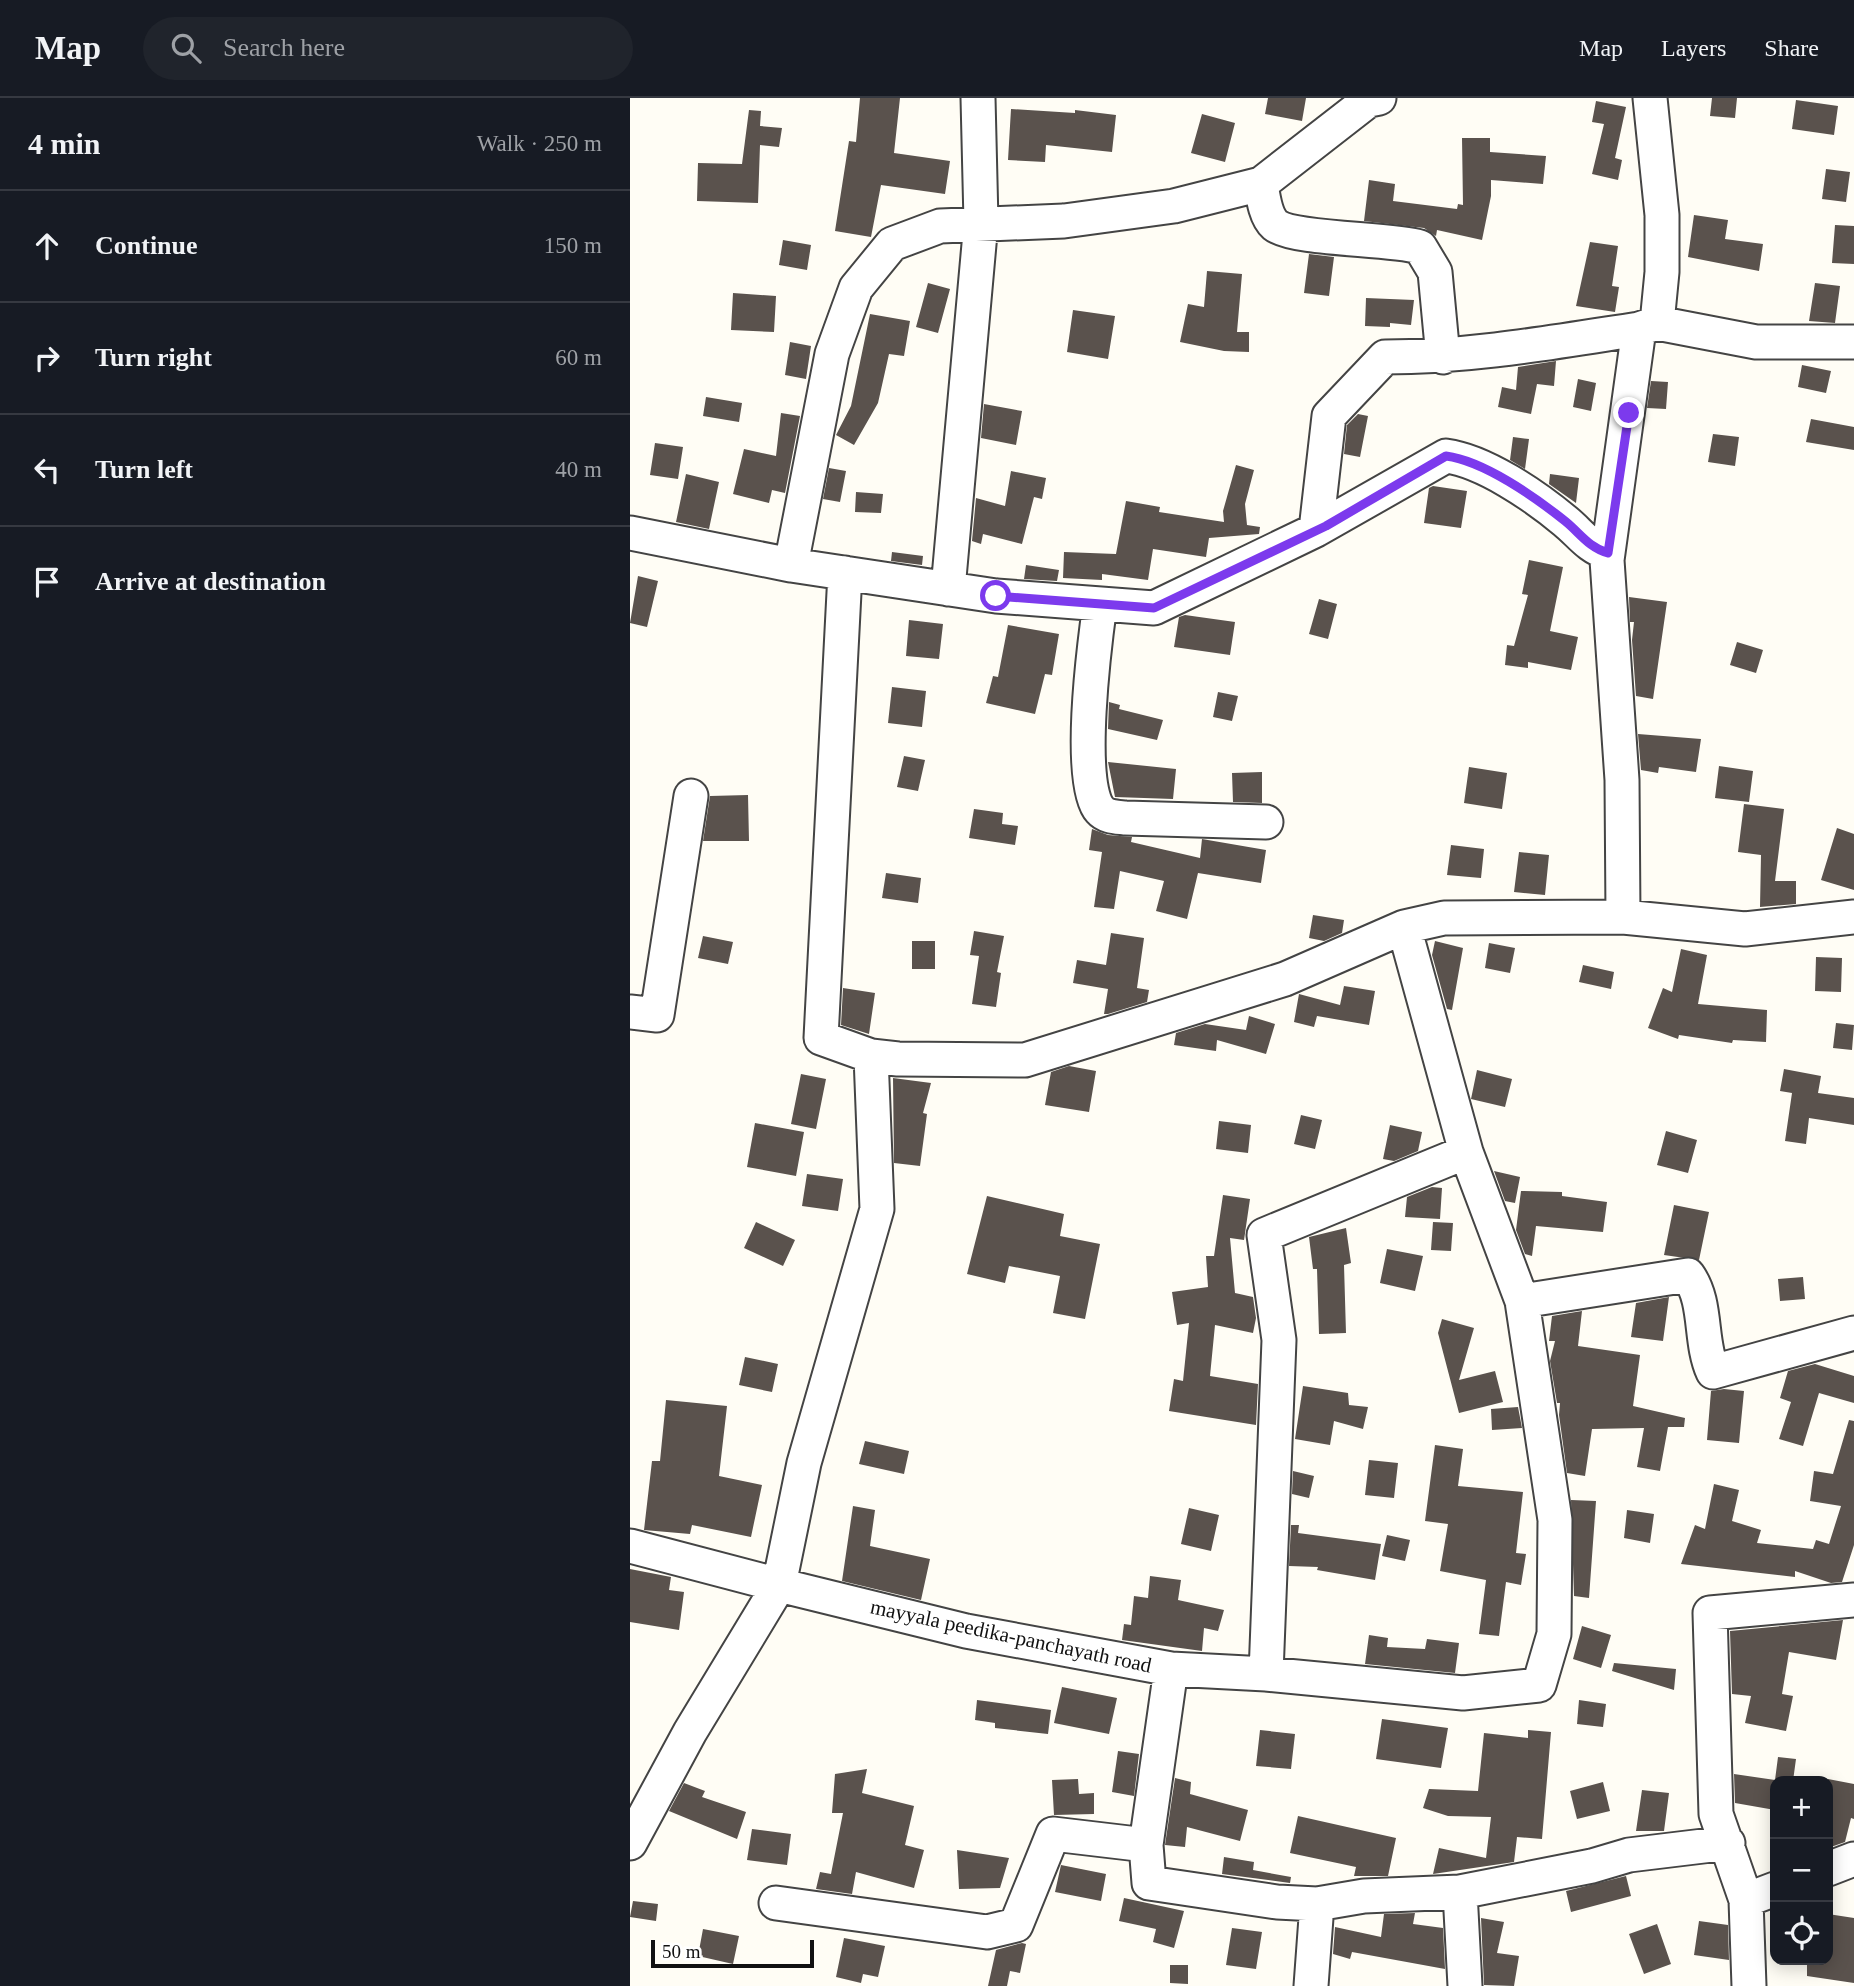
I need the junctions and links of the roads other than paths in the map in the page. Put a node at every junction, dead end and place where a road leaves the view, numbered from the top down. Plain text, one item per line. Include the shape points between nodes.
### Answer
1 (978, 98) edge
2 (1650, 98) edge
3 (1372, 99) edge
4 (1261, 184) junction
5 (981, 222) junction
6 (1648, 326) junction
7 (1854, 342) edge
8 (1443, 357) junction
9 (1316, 530) junction
10 (630, 533) edge
11 (1608, 553) junction
12 (791, 565) junction
13 (845, 573) junction
14 (948, 589) junction
15 (1100, 604) junction
16 (691, 796) dead end
17 (1266, 822) dead end
18 (1623, 917) junction
19 (1854, 917) edge
20 (1404, 927) junction
21 (630, 1012) edge
22 (871, 1056) junction
23 (1466, 1152) junction
24 (1522, 1301) junction
25 (1854, 1333) edge
26 (630, 1546) edge
27 (779, 1585) junction
28 (1854, 1600) edge
29 (1171, 1669) junction
30 (1266, 1674) junction
31 (630, 1843) edge
32 (1728, 1843) junction
33 (1146, 1845) junction
34 (1854, 1858) edge
35 (1833, 1867) edge
36 (1460, 1892) junction
37 (1761, 1895) edge
38 (776, 1903) dead end
39 (1317, 1904) junction
40 (1311, 1986) edge
41 (1465, 1986) edge
42 (1749, 1986) edge

1 - 5 street
2 - 6 street via 1662,215 1662,272
3 - 4 street
4 - 5 street via 1174,206 1065,221
4 - 8 street via 1275,225 1288,231 1392,240 1420,247 1435,272
5 - 12 street via 940,226 892,244 856,288 832,354
5 - 14 street
6 - 7 street via 1756,342
6 - 8 street
6 - 11 street
8 - 9 street via 1385,357 1329,416
9 - 11 street via 1446,456 1464,459 1525,492 1589,545
9 - 15 street via 1154,608
10 - 12 street
11 - 18 street via 1622,780
12 - 13 street
13 - 14 street
13 - 22 street via 821,1038
14 - 15 street
15 - 17 street via 1088,749 1098,808 1125,818
16 - 21 street via 657,1015
18 - 19 street via 1745,929
18 - 20 street via 1444,918
20 - 22 street via 1285,979 1025,1060
20 - 23 street
22 - 27 street via 877,1209 804,1463
23 - 24 street
23 - 30 street via 1264,1235 1279,1340
24 - 25 street via 1688,1275 1698,1288 1706,1357 1713,1372
24 - 30 street via 1555,1520 1554,1634 1539,1685 1463,1693
26 - 27 street, mayyala peedika-panchayath road
27 - 29 street, mayyala peedika-panchayath road via 966,1631
27 - 31 street
28 - 32 street via 1710,1613 1716,1814
29 - 30 street
29 - 33 street, mayyala peedika-panchayath road
32 - 36 street, mayyala peedika-panchayath road via 1629,1855
32 - 37 street
33 - 38 street via 1053,1834 1016,1926 987,1932
33 - 39 street, mayyala peedika-panchayath road via 1149,1883
34 - 35 street
36 - 39 street, mayyala peedika-panchayath road via 1364,1896
36 - 41 street
37 - 42 street
39 - 40 street

